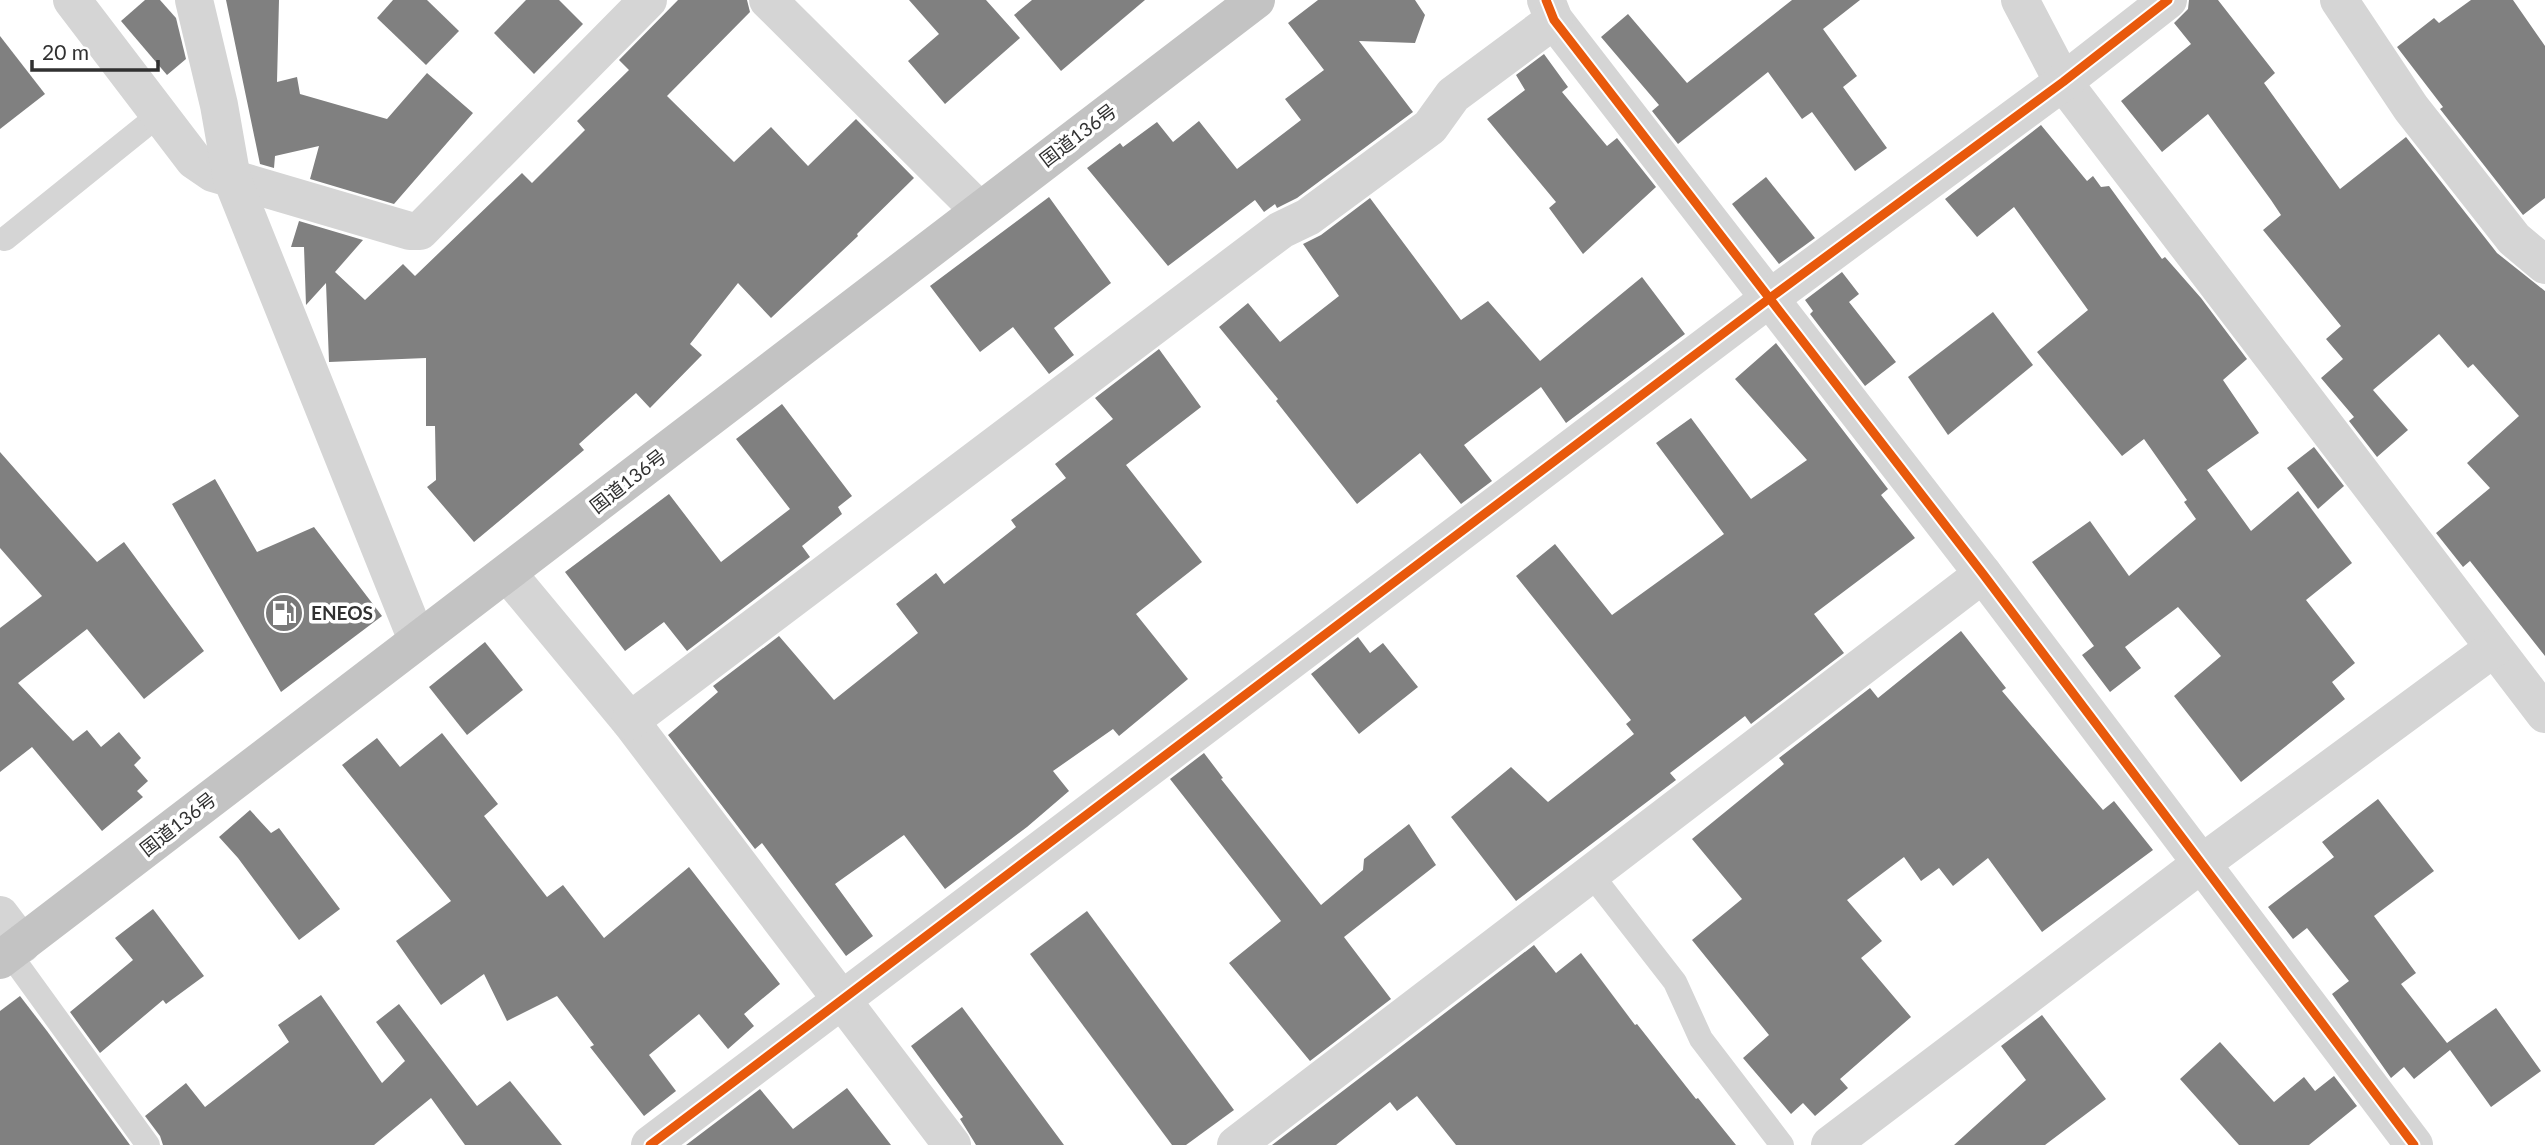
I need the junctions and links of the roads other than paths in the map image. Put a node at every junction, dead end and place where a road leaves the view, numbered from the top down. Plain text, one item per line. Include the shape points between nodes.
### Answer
1 (72, 0) edge
2 (194, 0) edge
3 (648, 0) edge
4 (768, 0) edge
5 (1256, 0) edge
6 (2020, 0) edge
7 (2168, 0) edge
8 (2339, 0) edge
9 (1550, 10) edge
10 (2063, 82) junction
11 (160, 114) junction
12 (232, 179) junction
13 (979, 210) junction
14 (5, 239) dead end
15 (2545, 265) edge
16 (1770, 298) junction
17 (508, 574) junction
18 (1983, 574) junction
19 (417, 640) junction
20 (2494, 648) junction
21 (2545, 714) edge
22 (630, 721) junction
23 (2201, 864) junction
24 (1591, 874) junction
25 (8, 943) edge
26 (841, 1000) junction
27 (148, 1145) edge
28 (650, 1145) edge
29 (952, 1145) edge
30 (1236, 1145) edge
31 (1782, 1145) edge
32 (1830, 1145) edge
33 (2413, 1145) edge

1 - 11 street
2 - 12 street
3 - 12 street via 420,231
4 - 13 street
5 - 13 highway, 国道136号
6 - 10 street
7 - 10 street
8 - 15 street via 2411,108 2514,239
9 - 16 street
9 - 22 street via 1453,95 1430,127 1308,217 1281,230
10 - 16 street
10 - 20 street
11 - 12 street via 194,160
11 - 14 lane
12 - 19 street
13 - 17 highway, 国道136号
16 - 18 street
16 - 26 street
17 - 19 highway, 国道136号
17 - 22 street
18 - 23 street
18 - 24 street
19 - 25 highway, 国道136号
20 - 21 street
20 - 23 street
22 - 26 street
23 - 32 street
23 - 33 street
24 - 30 street
24 - 31 lane via 1675,982 1701,1039
25 - 27 lane
26 - 28 street
26 - 29 street

